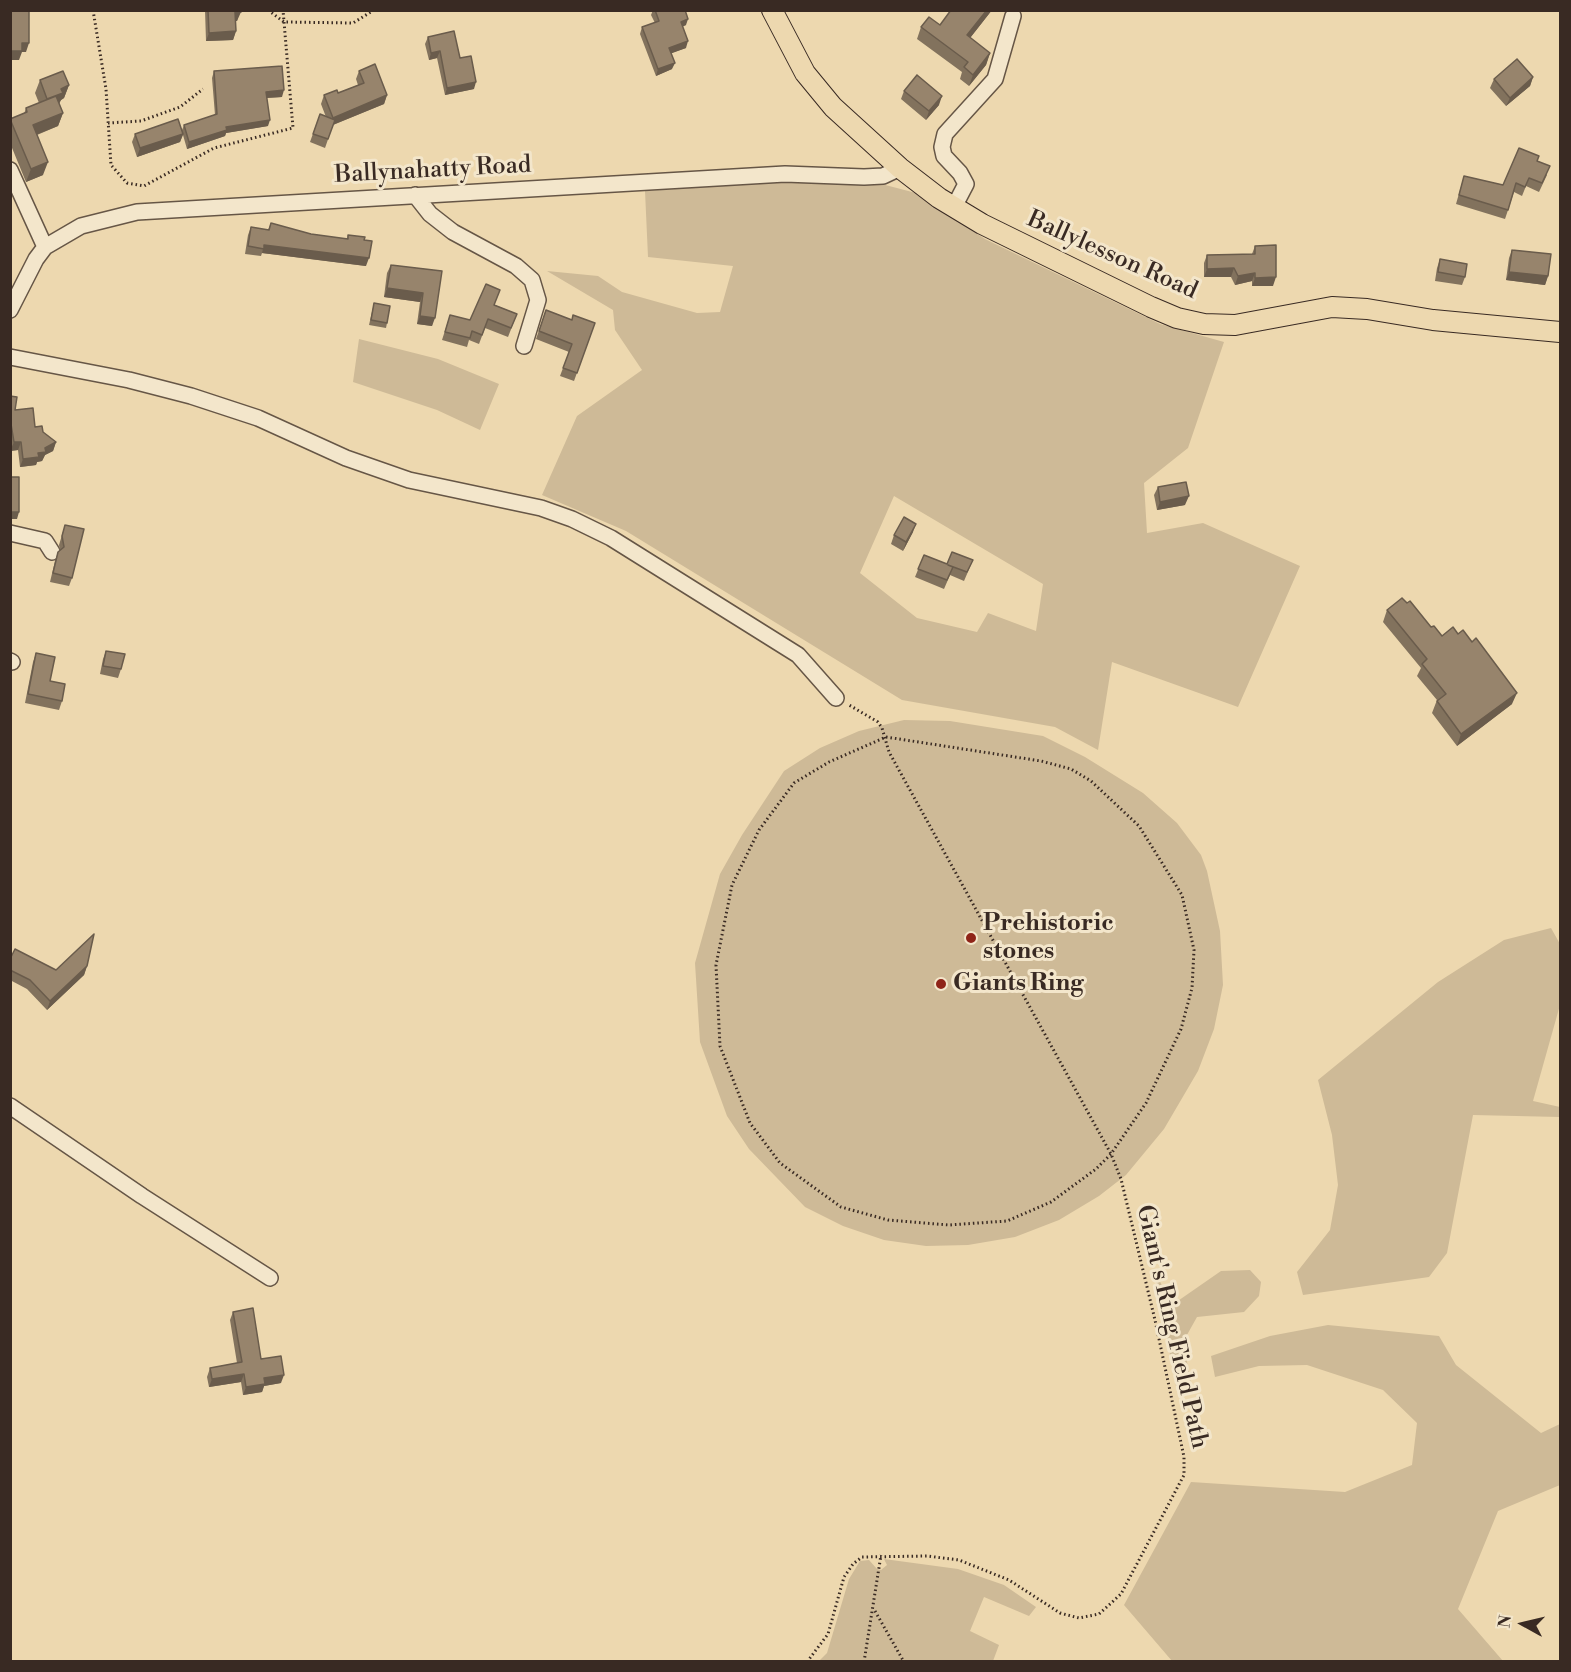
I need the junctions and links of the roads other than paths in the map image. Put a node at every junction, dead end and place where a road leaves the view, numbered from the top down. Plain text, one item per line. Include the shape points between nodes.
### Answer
1 (772, 10) edge
2 (1013, 16) dead end
3 (900, 168) junction
4 (10, 170) edge
5 (415, 195) junction
6 (954, 207) junction
7 (45, 246) junction
8 (10, 310) edge
9 (1560, 332) edge
10 (524, 346) dead end
11 (10, 357) edge
12 (10, 533) edge
13 (52, 552) dead end
14 (836, 698) road end
15 (10, 1106) edge
16 (270, 1278) dead end

1 - 3 main road, Ballylesson Road via 805,73 833,107
2 - 6 street via 995,79 945,134 945,156 966,184
3 - 5 street, Ballynahatty Road via 883,176 785,174
3 - 6 main road, Ballylesson Road
4 - 7 street
5 - 7 street, Ballynahatty Road via 137,212 81,226
5 - 10 street via 430,214 453,232 516,266 532,280 538,300
6 - 9 main road, Ballylesson Road via 1151,307 1204,324 1235,326 1332,307
7 - 8 street, Ballynahatty Road
11 - 14 street via 192,396 258,418 346,458 409,480 541,508 572,519 611,538 798,655
12 - 13 street via 45,541
15 - 16 street

